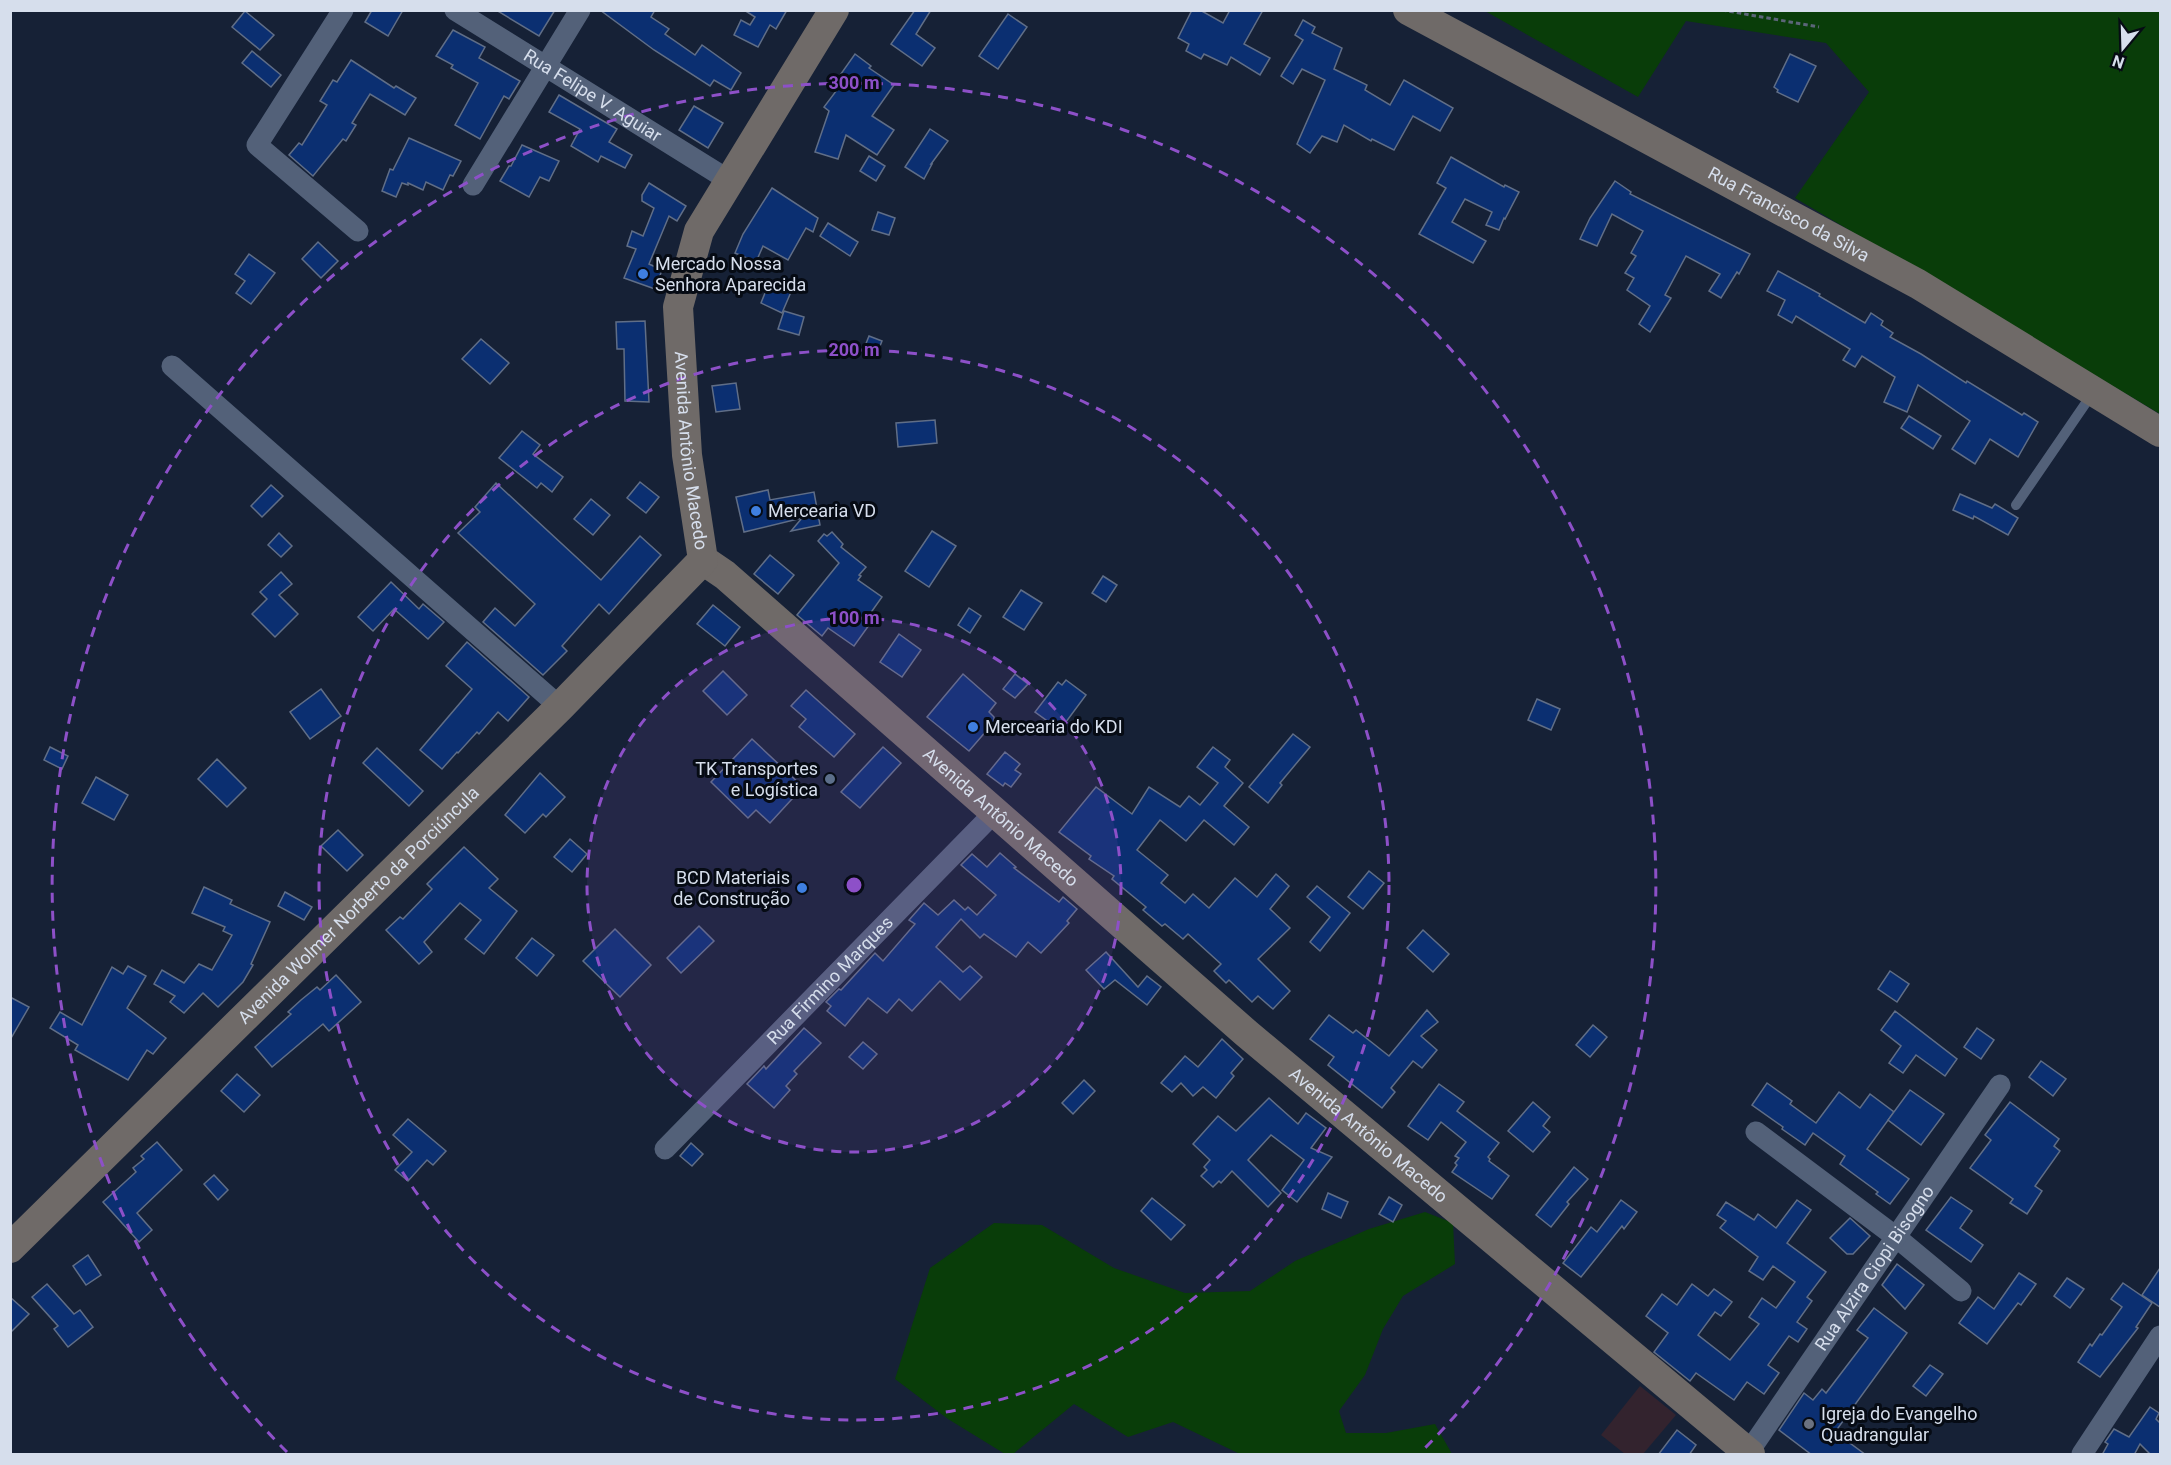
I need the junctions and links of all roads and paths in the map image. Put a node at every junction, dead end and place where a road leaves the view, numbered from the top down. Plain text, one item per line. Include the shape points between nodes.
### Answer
1 (344, 10) edge
2 (455, 10) edge
3 (580, 10) edge
4 (834, 10) edge
5 (1408, 10) edge
6 (1722, 10) edge
7 (1819, 27) dead end
8 (546, 66) junction
9 (730, 180) junction
10 (473, 185) dead end
11 (358, 231) dead end
12 (172, 366) dead end
13 (2094, 391) junction
14 (2160, 432) edge
15 (2016, 505) dead end
16 (703, 560) junction
17 (561, 707) junction
18 (994, 813) junction
19 (2000, 1085) dead end
20 (1756, 1132) dead end
21 (665, 1149) dead end
22 (1896, 1237) junction
23 (10, 1248) edge
24 (1961, 1291) dead end
25 (2160, 1335) edge
26 (1749, 1454) edge
27 (2082, 1455) edge

1 - 11 street via 256,145
2 - 8 street, Rua Felipe V. Aguiar
3 - 8 street
4 - 9 street, Avenida Antônio Macedo
5 - 13 street, Rua Francisco da Silva via 1918,284
6 - 7 path
8 - 9 street, Rua Felipe V. Aguiar
8 - 10 street
9 - 16 street, Avenida Antônio Macedo via 699,231 678,307 687,455
12 - 17 street
13 - 14 street, Rua Francisco da Silva
13 - 15 lane
16 - 17 street, Avenida Wolmer Norberto da Porciúncula
16 - 18 street, Avenida Antônio Macedo
17 - 23 street, Avenida Wolmer Norberto da Porciúncula
18 - 21 street, Rua Firmino Marques
18 - 26 street, Avenida Antônio Macedo via 1246,1033
19 - 22 street, Rua Alzira Ciopi Bisogno
20 - 22 street
22 - 24 street
22 - 26 street, Rua Alzira Ciopi Bisogno
25 - 27 street

